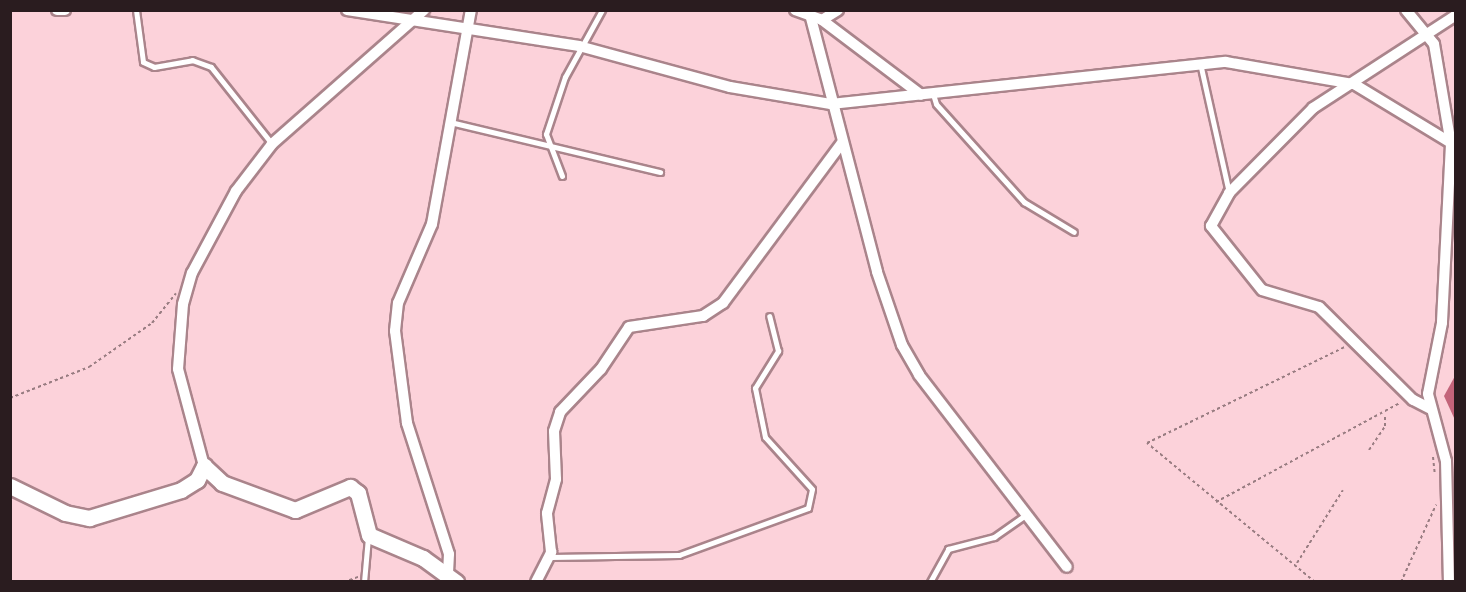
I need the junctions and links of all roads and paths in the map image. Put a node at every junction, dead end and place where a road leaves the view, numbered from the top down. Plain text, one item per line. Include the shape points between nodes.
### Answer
1 (57, 10) edge
2 (65, 10) edge
3 (135, 10) edge
4 (347, 10) edge
5 (424, 10) edge
6 (471, 10) edge
7 (602, 10) edge
8 (795, 10) edge
9 (838, 10) edge
10 (1406, 10) edge
11 (380, 12) edge
12 (1455, 15) edge
13 (415, 18) junction
14 (816, 19) junction
15 (464, 33) junction
16 (1429, 35) junction
17 (579, 46) junction
18 (1200, 61) junction
19 (1354, 84) junction
20 (933, 94) junction
21 (921, 95) junction
22 (831, 104) junction
23 (450, 122) junction
24 (842, 143) junction
25 (272, 144) junction
26 (1453, 145) edge
27 (549, 146) junction
28 (660, 172) dead end
29 (562, 176) dead end
30 (1229, 193) junction
31 (1074, 232) dead end
32 (185, 292) junction
33 (769, 316) dead end
34 (1356, 342) junction
35 (1409, 396) junction
36 (10, 398) edge
37 (1429, 408) junction
38 (1385, 414) junction
39 (1369, 450) dead end
40 (1433, 452) dead end
41 (204, 466) junction
42 (1435, 483) dead end
43 (10, 486) edge
44 (1343, 490) dead end
45 (1436, 499) dead end
46 (1216, 502) junction
47 (1026, 515) junction
48 (369, 535) junction
49 (550, 557) junction
50 (1297, 563) junction
51 (1067, 567) dead end
52 (452, 577) edge
53 (364, 578) edge
54 (344, 582) edge
55 (536, 582) edge
56 (930, 582) edge
57 (1315, 582) edge
58 (1401, 582) edge
59 (1449, 582) edge

1 - 2 street
3 - 25 lane via 144,62 154,67 192,60 212,67
4 - 11 street
5 - 13 street
6 - 15 street
7 - 17 lane
8 - 14 street
9 - 14 street
10 - 16 street
11 - 13 street
12 - 16 street
13 - 15 street
13 - 25 street
14 - 21 street
14 - 22 street
15 - 17 street
15 - 23 street
16 - 19 street
16 - 26 street
17 - 22 street via 730,87
17 - 27 lane via 546,134
18 - 19 street
18 - 20 street
18 - 30 lane
19 - 26 street
19 - 30 street via 1313,108
20 - 21 street
20 - 31 lane via 936,104 1024,202
21 - 22 street
22 - 24 street
23 - 27 lane
23 - 52 street via 432,224 398,303 396,330 407,423 449,554
24 - 47 street via 902,345
24 - 49 street via 723,303 703,316 629,327 601,369 560,412 554,431 556,479 547,513
25 - 32 street via 236,191
26 - 37 street via 1442,323
27 - 28 lane
27 - 29 lane
30 - 34 street via 1215,215 1212,233 1234,251 1262,290 1314,304
32 - 36 path via 172,296 152,323 90,367
32 - 41 street via 178,369
33 - 49 lane via 778,351 755,388 765,437 812,489 808,508 679,555
34 - 35 street
34 - 46 path via 1148,439 1149,449
35 - 37 street
35 - 38 path
37 - 59 street via 1446,461
38 - 39 path via 1385,426
38 - 46 path
40 - 42 path
41 - 43 street via 197,480 181,490 89,518 65,513
41 - 48 street via 222,483 295,510 350,487 358,493
44 - 50 path
45 - 58 path via 1426,537
46 - 50 path
47 - 51 street
47 - 56 lane via 994,537 948,549
48 - 52 street
48 - 53 lane
49 - 55 street
50 - 57 path
53 - 54 path

